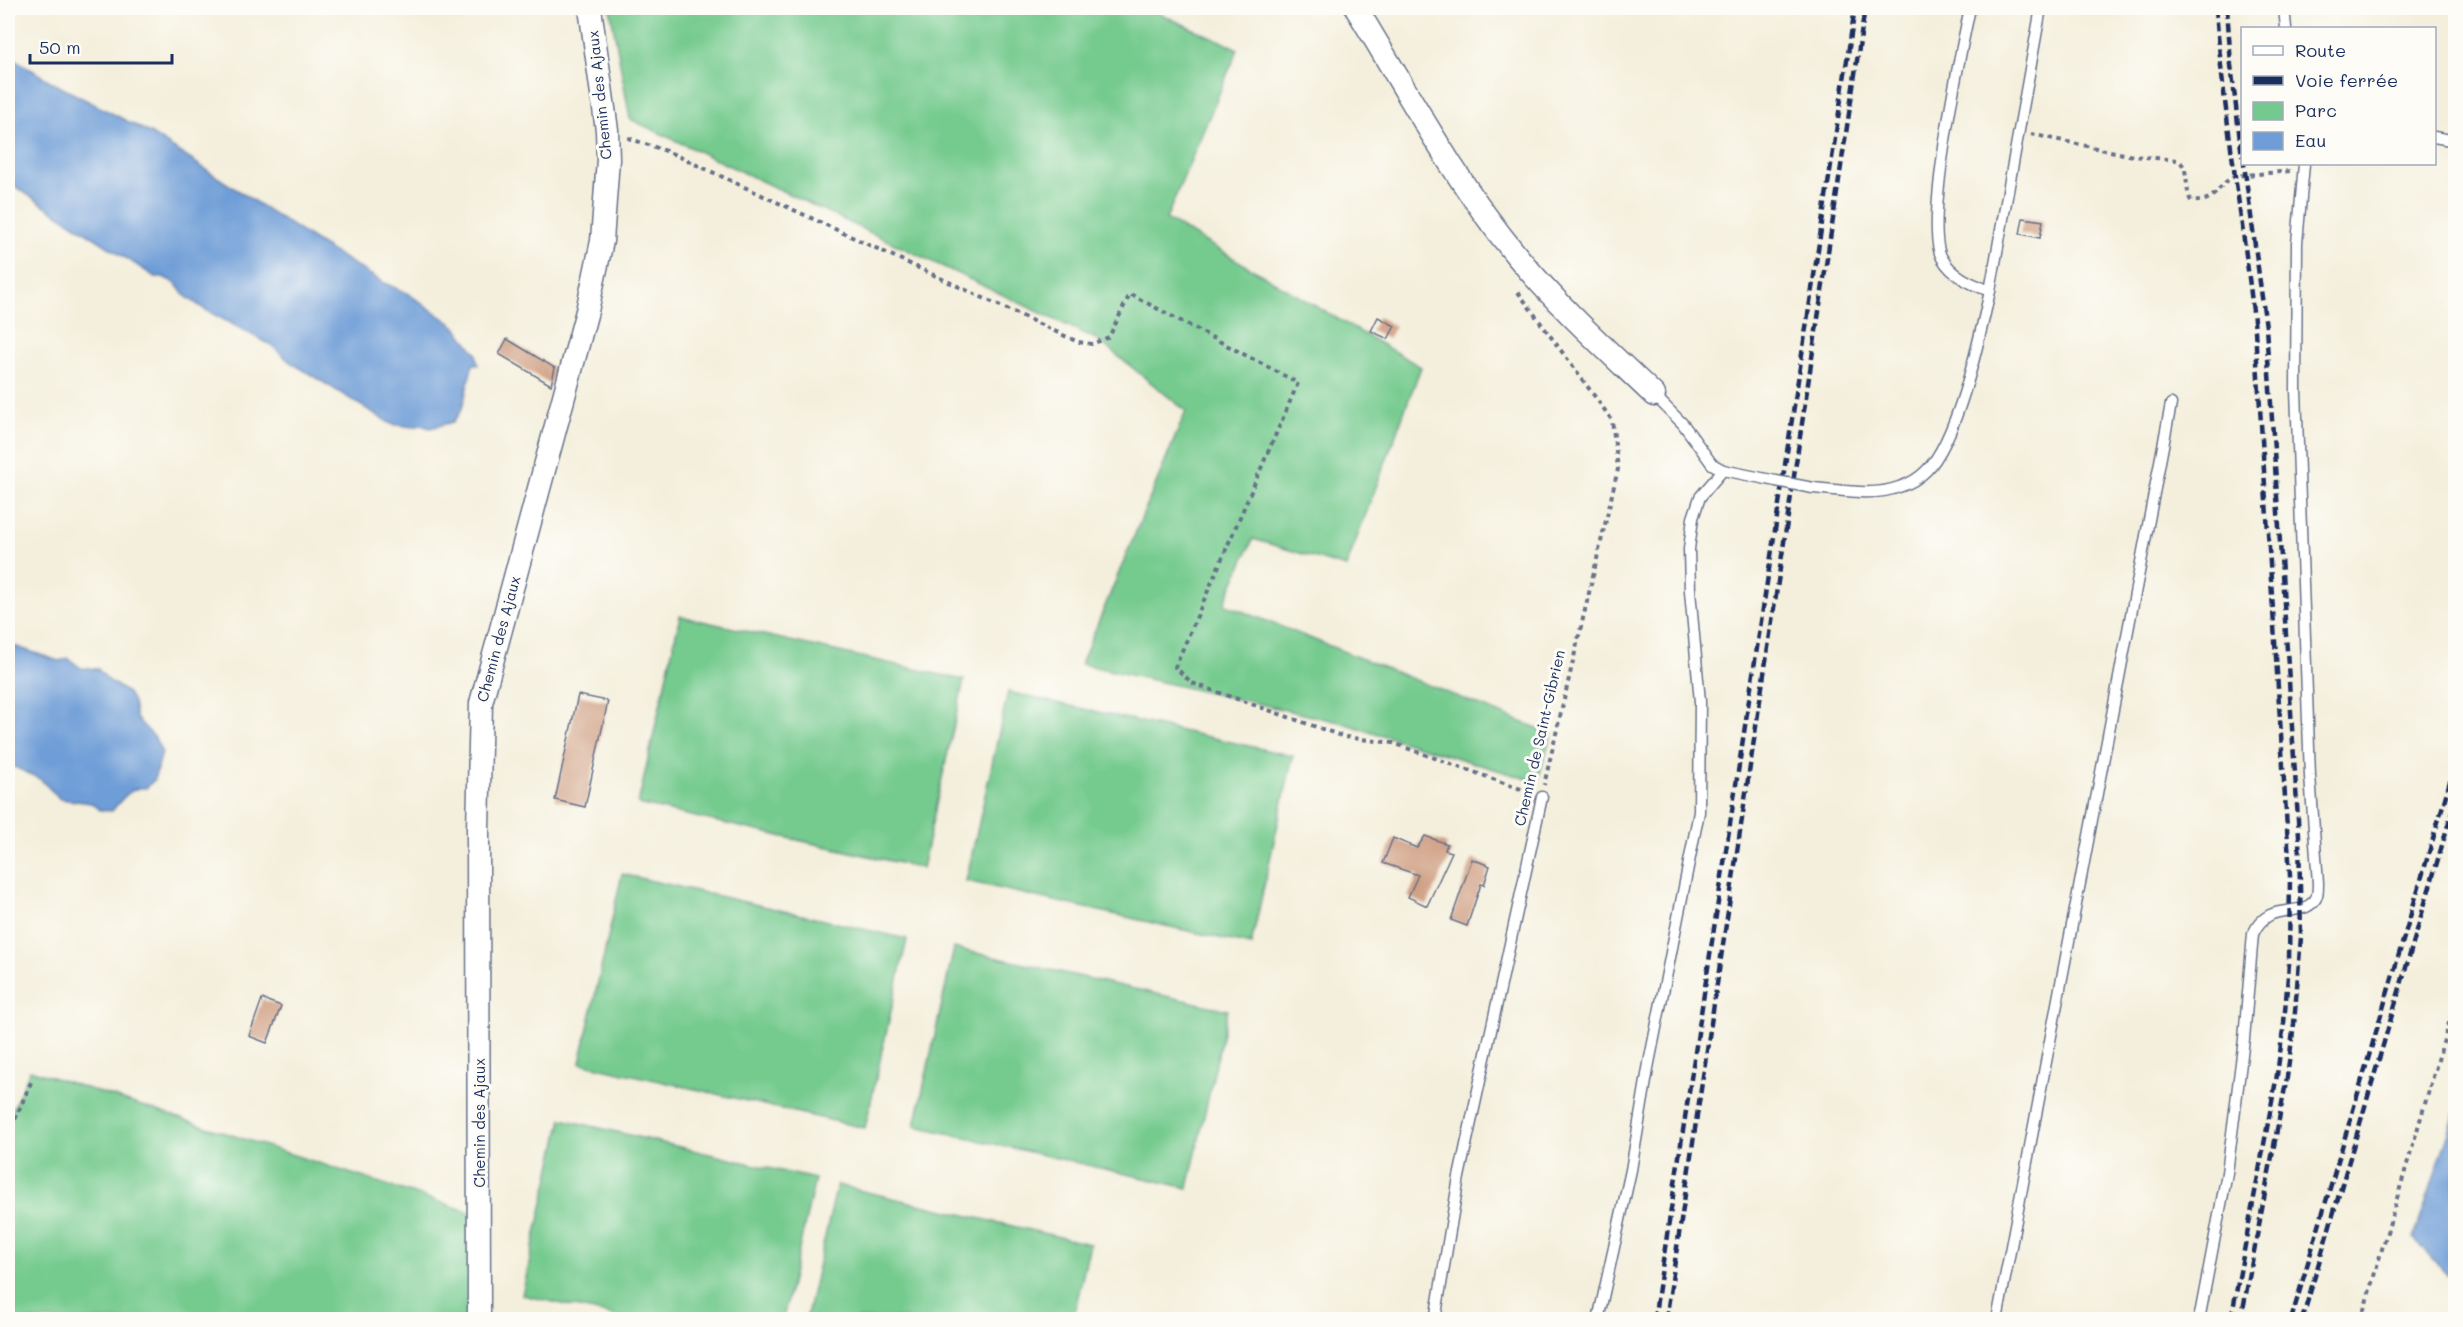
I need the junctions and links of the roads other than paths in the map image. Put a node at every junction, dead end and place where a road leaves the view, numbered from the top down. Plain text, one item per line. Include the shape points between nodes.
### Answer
1 (591, 8) edge
2 (1356, 8) edge
3 (1970, 8) edge
4 (2041, 8) edge
5 (2284, 8) edge
6 (2286, 27) edge
7 (2436, 137) edge
8 (2456, 141) edge
9 (2304, 167) edge
10 (1990, 291) junction
11 (1654, 395) joint
12 (2171, 404) dead end
13 (1723, 470) junction
14 (1542, 796) road end
15 (479, 1320) edge
16 (1435, 1320) edge
17 (1599, 1320) edge
18 (1997, 1320) edge
19 (2199, 1320) edge

1 - 15 street, Chemin des Ajaux via 607,130 602,241 587,311 481,703
2 - 11 street via 1464,186 1516,255
3 - 10 lane via 1950,106 1937,243 1941,258 1952,271 1966,282
4 - 10 lane
5 - 6 lane
7 - 8 lane
9 - 19 lane via 2296,243 2296,390 2317,897 2310,904 2275,912 2257,924 2253,934 2227,1173
10 - 13 lane, bridge via 1950,433 1927,470 1906,484 1877,493 1813,488
11 - 13 lane via 1683,424 1712,464
12 - 18 lane
13 - 17 lane via 1700,497 1689,549 1700,702 1699,812
14 - 16 lane, Chemin de Saint-Gibrien via 1460,1176

